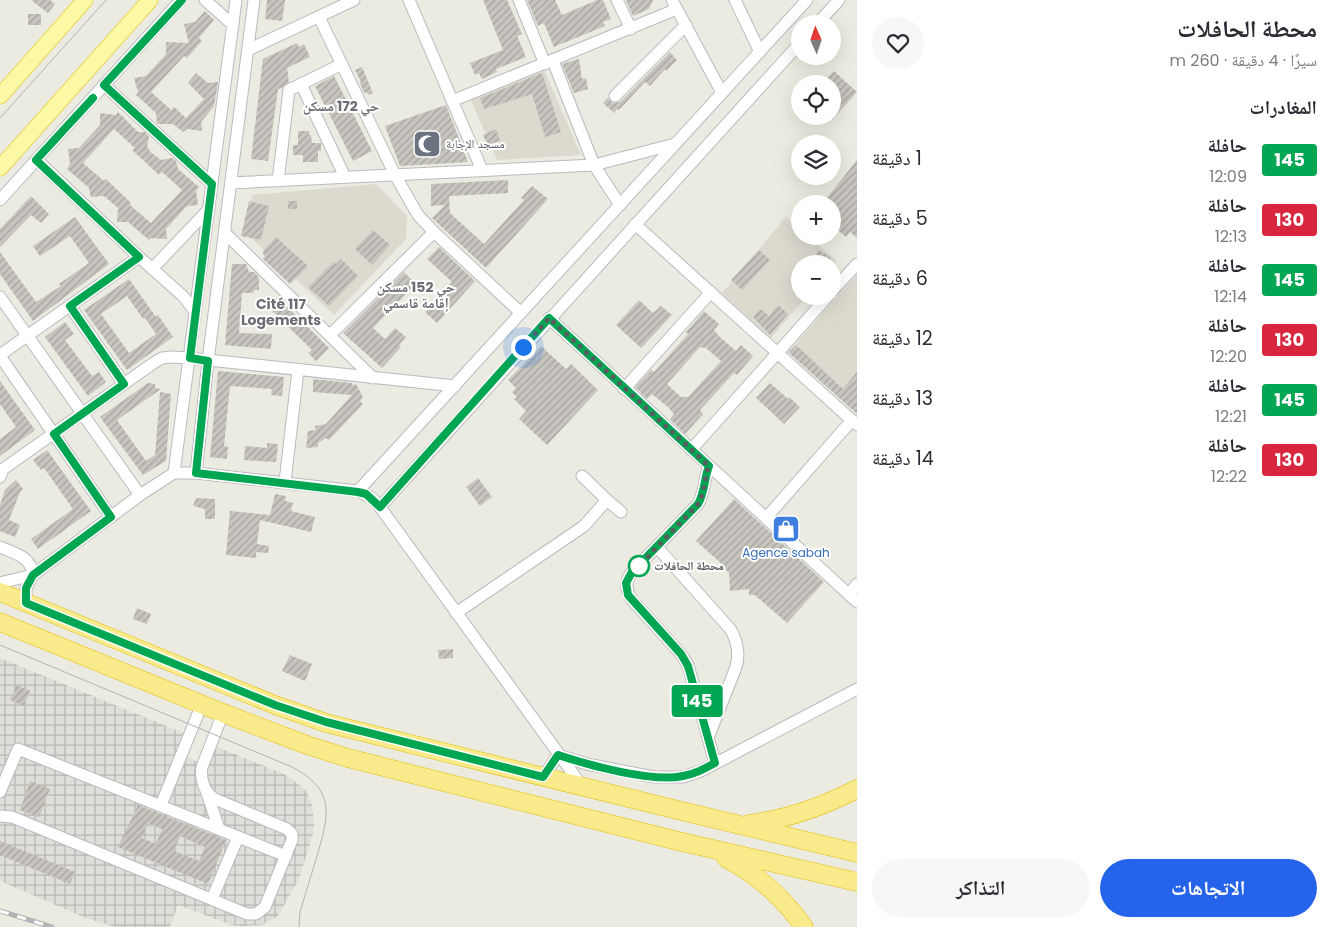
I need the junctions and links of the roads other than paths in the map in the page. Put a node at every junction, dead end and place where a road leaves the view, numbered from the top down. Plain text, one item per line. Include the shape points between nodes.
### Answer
1 (85, 0) edge
2 (150, 0) edge
3 (182, 0) edge
4 (205, 0) edge
5 (236, 0) edge
6 (254, 0) edge
7 (354, 0) edge
8 (409, 0) edge
9 (519, 0) edge
10 (617, 0) edge
11 (734, 0) edge
12 (807, 0) edge
13 (839, 0) edge
14 (675, 5) edge
15 (74, 7) edge
16 (825, 15) edge
17 (320, 16) junction
18 (233, 25) junction
19 (686, 25) junction
20 (631, 28) junction
21 (248, 50) junction
22 (760, 52) junction
23 (791, 53) edge
24 (549, 62) junction
25 (342, 64) junction
26 (300, 84) junction
27 (104, 85) junction
28 (2, 90) edge
29 (722, 92) junction
30 (614, 96) dead end
31 (452, 101) junction
32 (675, 144) junction
33 (36, 160) junction
34 (594, 165) junction
35 (0, 168) edge
36 (482, 170) junction
37 (396, 174) junction
38 (345, 177) junction
39 (278, 180) junction
40 (231, 183) junction
41 (212, 184) junction
42 (0, 200) edge
43 (620, 205) junction
44 (209, 209) junction
45 (635, 224) junction
46 (434, 232) junction
47 (225, 234) junction
48 (139, 257) junction
49 (857, 264) edge
50 (152, 268) junction
51 (841, 282) edge
52 (711, 292) junction
53 (0, 297) edge
54 (820, 305) edge
55 (70, 306) junction
56 (196, 312) junction
57 (521, 313) junction
58 (549, 318) junction
59 (28, 336) junction
60 (330, 336) junction
61 (778, 353) junction
62 (0, 356) edge
63 (190, 358) junction
64 (208, 361) junction
65 (298, 370) junction
66 (373, 378) junction
67 (124, 384) junction
68 (455, 386) junction
69 (624, 389) junction
70 (82, 415) junction
71 (854, 422) edge
72 (54, 434) junction
73 (691, 450) junction
74 (709, 466) junction
75 (174, 473) junction
76 (196, 473) junction
77 (582, 476) dead end
78 (0, 477) edge
79 (285, 482) junction
80 (358, 492) junction
81 (140, 496) junction
82 (606, 500) junction
83 (380, 507) junction
84 (621, 512) dead end
85 (111, 517) junction
86 (766, 518) junction
87 (0, 546) edge
88 (657, 547) junction
89 (33, 575) junction
90 (0, 583) edge
91 (857, 584) edge
92 (0, 592) edge
93 (853, 598) edge
94 (26, 603) junction
95 (456, 613) junction
96 (0, 622) edge
97 (857, 689) edge
98 (202, 704) junction
99 (224, 713) junction
100 (708, 738) junction
101 (558, 755) junction
102 (715, 763) junction
103 (543, 777) junction
104 (583, 787) junction
105 (857, 789) edge
106 (0, 792) edge
107 (207, 793) junction
108 (161, 805) junction
109 (0, 816) edge
110 (738, 825) junction
111 (219, 829) junction
112 (238, 837) junction
113 (678, 841) junction
114 (857, 853) edge
115 (286, 856) junction
116 (857, 882) edge
117 (212, 900) junction
118 (804, 927) edge

1 - 15 main road
2 - 35 main road
3 - 27 street
4 - 18 street
5 - 18 street
6 - 21 street
7 - 17 street
8 - 31 street
9 - 24 street
10 - 20 street
11 - 22 street
12 - 22 street
13 - 16 street
14 - 19 street
14 - 20 street
15 - 28 main road
17 - 21 street
17 - 25 street
18 - 41 street
19 - 29 street
19 - 30 street
20 - 24 street
21 - 40 street
22 - 29 street
23 - 45 street
24 - 31 street
24 - 34 street
25 - 26 street
25 - 37 street
26 - 38 street
26 - 39 street via 289,90
27 - 33 street
27 - 41 street
29 - 32 street
31 - 36 street
32 - 34 street
32 - 43 street
33 - 42 street
33 - 48 street
34 - 36 street
34 - 43 street
36 - 37 street
37 - 38 street
37 - 46 street via 418,215
38 - 39 street
39 - 40 street
40 - 47 street
41 - 44 street
43 - 57 street
44 - 50 street
44 - 56 street
45 - 52 street
45 - 58 street
46 - 57 street
46 - 60 street
47 - 60 street
47 - 64 street
48 - 50 street
48 - 55 street
49 - 51 street
50 - 56 street
52 - 61 street
52 - 69 street
53 - 59 street
54 - 61 street
55 - 59 street
55 - 67 street
56 - 63 street
57 - 68 street
58 - 69 street
58 - 83 street
59 - 62 street
59 - 70 street
60 - 66 street
61 - 71 street
61 - 73 street
62 - 72 street
63 - 64 street
63 - 67 street via 162,358
63 - 75 street
64 - 65 street
64 - 76 street
65 - 66 street
65 - 79 street
66 - 68 street
67 - 70 street
68 - 80 street
69 - 73 street
70 - 72 street
70 - 81 street
71 - 86 street
72 - 78 street via 3,469
72 - 85 street
73 - 74 street
74 - 86 street
74 - 88 street via 698,504
75 - 76 street
75 - 81 street
76 - 79 street
77 - 82 street
79 - 80 street
80 - 83 street via 366,494
81 - 85 street
82 - 84 street
82 - 95 street via 584,526
83 - 95 street
85 - 89 street
86 - 93 street
87 - 89 street via 26,559
88 - 100 street via 731,630 737,644 736,667
88 - 100 street via 628,577 626,589 685,660
89 - 90 street
89 - 94 street via 26,588
91 - 93 street
92 - 94 highway
94 - 103 highway via 275,705 326,722
95 - 101 street
96 - 98 highway
97 - 102 street
98 - 99 highway
98 - 108 street
99 - 107 street via 202,767
99 - 113 highway via 348,758
100 - 102 street
101 - 102 street via 587,764 663,778 692,774
101 - 103 street
101 - 104 street
103 - 104 highway
104 - 110 highway
105 - 110 highway via 788,818
106 - 108 street via 18,749
107 - 111 street
107 - 115 street via 214,799 287,828 292,838
108 - 111 street
109 - 117 street via 12,817
110 - 114 highway
111 - 112 street
112 - 115 street
112 - 117 street
113 - 116 highway
113 - 118 highway via 722,856 746,869 771,888
115 - 117 street via 262,910 252,914

